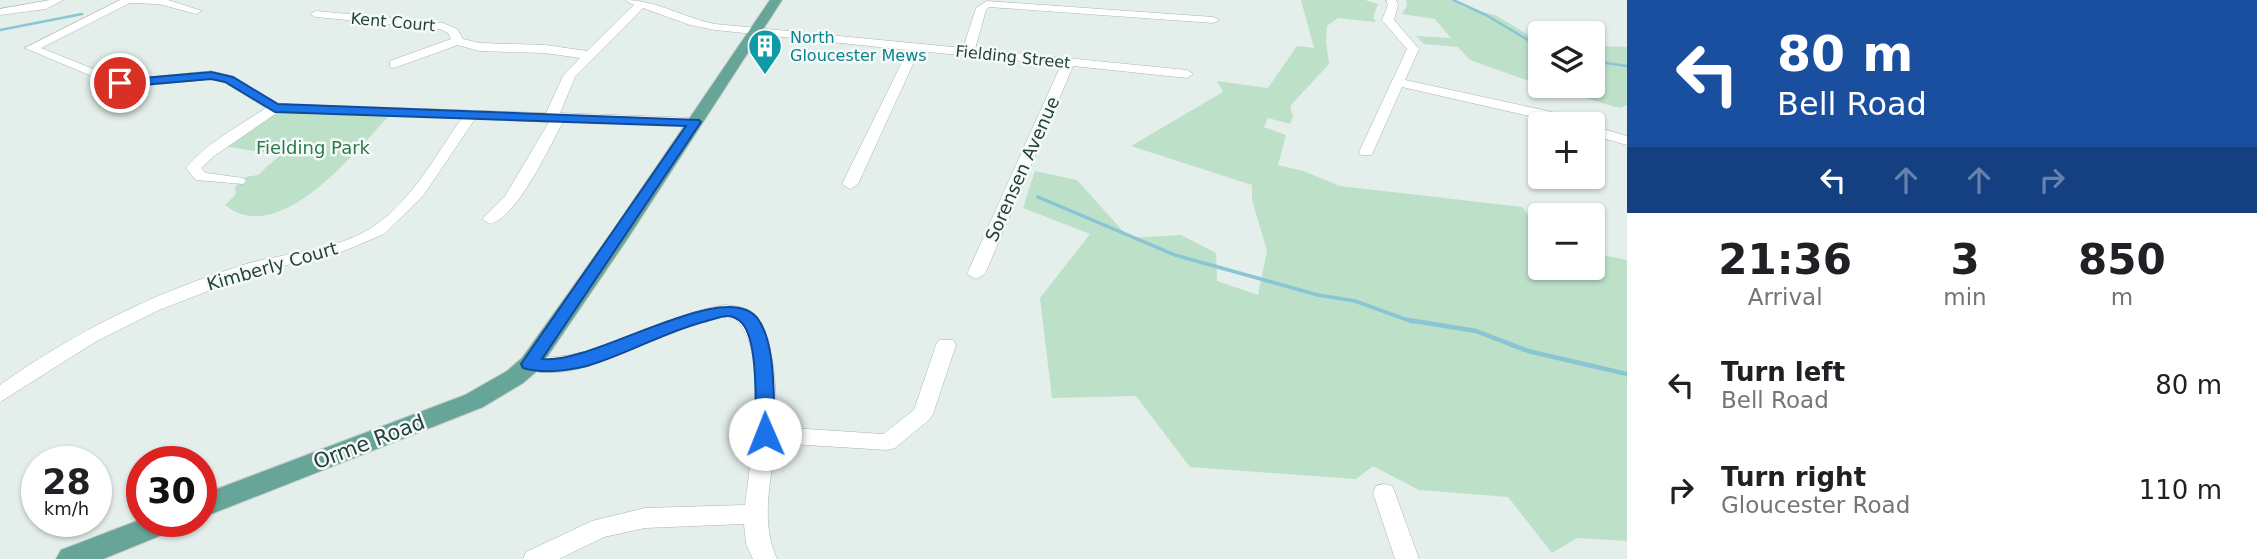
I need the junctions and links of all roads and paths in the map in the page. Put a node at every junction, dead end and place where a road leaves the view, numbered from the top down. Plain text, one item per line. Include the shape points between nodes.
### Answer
1 (29, 0) edge
2 (58, 0) edge
3 (128, 0) edge
4 (776, 0) edge
5 (1144, 0) edge
6 (1391, 0) edge
7 (635, 2) edge
8 (1072, 4) edge
9 (4, 11) edge
10 (196, 11) dead end
11 (316, 15) dead end
12 (1146, 15) junction
13 (1213, 20) dead end
14 (755, 31) junction
15 (458, 41) junction
16 (915, 47) junction
17 (968, 52) junction
18 (588, 55) junction
19 (1068, 63) junction
20 (394, 64) dead end
21 (1187, 74) dead end
22 (1397, 82) junction
23 (275, 108) junction
24 (1534, 112) edge
25 (471, 115) junction
26 (554, 118) junction
27 (695, 122) junction
28 (1605, 134) edge
29 (1627, 141) edge
30 (1366, 152) dead end
31 (238, 181) dead end
32 (850, 184) dead end
33 (490, 219) dead end
34 (976, 274) dead end
35 (946, 345) dead end
36 (530, 364) junction
37 (0, 395) edge
38 (765, 434) junction
39 (1384, 493) dead end
40 (217, 501) edge
41 (757, 514) junction
42 (126, 537) edge
43 (71, 559) edge
44 (535, 559) edge
45 (765, 559) edge
46 (1407, 559) edge

1 - 9 street
2 - 9 street
3 - 10 street via 159,1
3 - 23 street via 31,48 120,83 211,75 229,79
4 - 14 main road, Orme Road
5 - 12 street
6 - 22 street via 1388,20 1413,49
7 - 14 street, Fielding Street via 704,26
7 - 18 street
8 - 12 street
8 - 17 street via 987,4 981,8
11 - 15 street, Kent Court via 443,26 453,31
12 - 13 street
14 - 16 street, Fielding Street
14 - 27 main road, Orme Road
15 - 18 street, Kent Court via 479,47
15 - 20 street
16 - 17 street, Fielding Street
16 - 32 street
17 - 19 street, Fielding Street
18 - 26 street via 569,76
19 - 21 street, Fielding Street
19 - 34 street, Sorensen Avenue
22 - 24 street
22 - 30 street
23 - 25 street
23 - 31 street via 193,169 201,177
25 - 26 street
25 - 37 street, Kimberly Court via 403,210 376,232 333,249 253,267 166,299 35,367
26 - 27 street
26 - 33 street via 511,200
27 - 36 main road, Orme Road
28 - 29 street
35 - 38 street via 923,414 887,442
36 - 38 street via 586,360 687,320 728,310 751,321 761,346
36 - 40 main road, Orme Road via 474,401
38 - 41 street
39 - 46 street
41 - 44 street via 645,518 600,528
41 - 45 street via 758,544
42 - 43 main road

